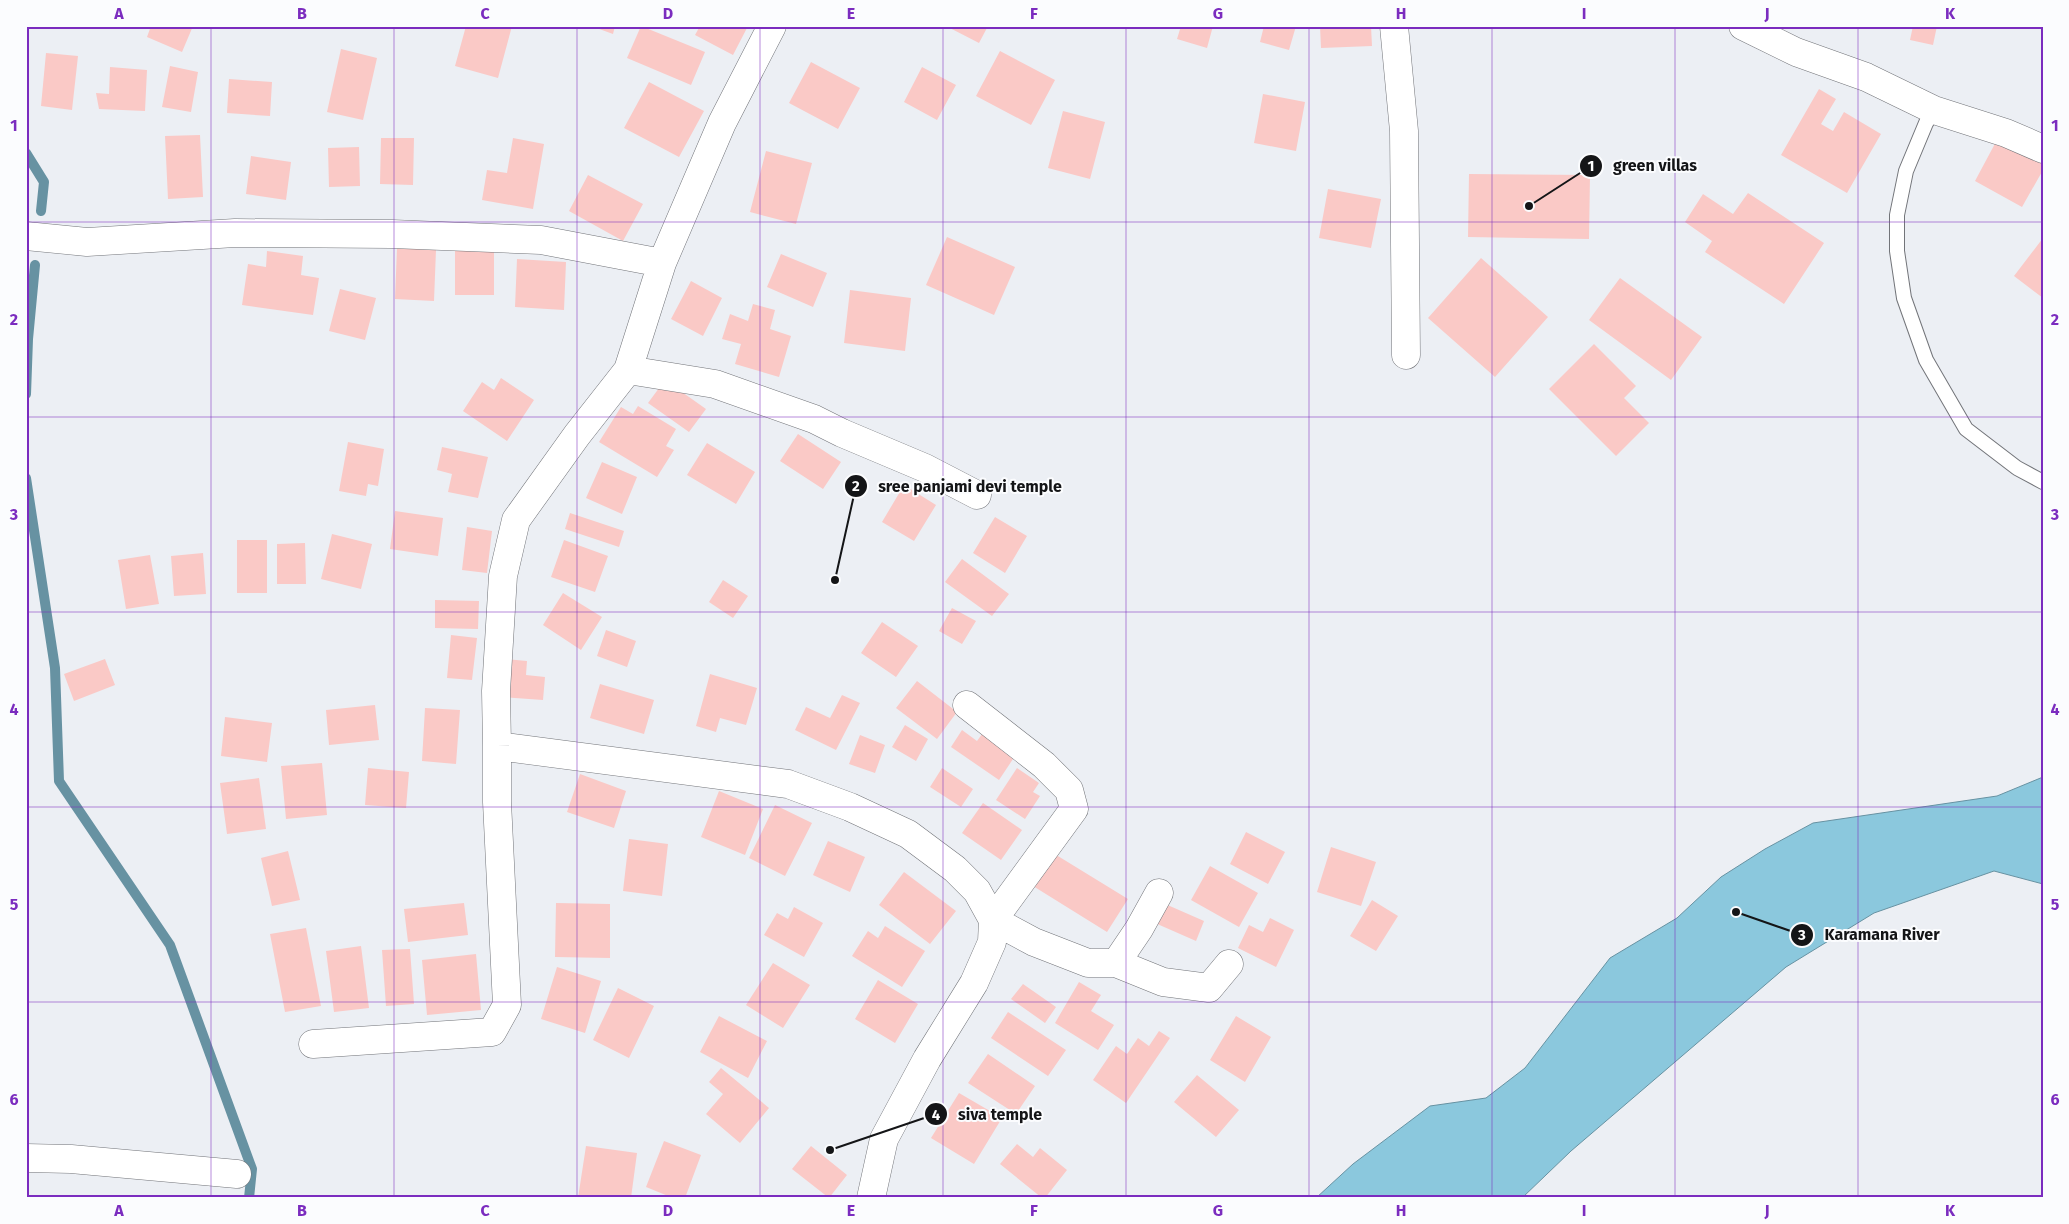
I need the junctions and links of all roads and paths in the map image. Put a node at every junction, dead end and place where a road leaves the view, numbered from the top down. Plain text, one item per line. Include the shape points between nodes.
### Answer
1 (772, 26) edge
2 (1394, 26) edge
3 (1743, 26) edge
4 (1934, 110) junction
5 (2043, 149) edge
6 (26, 236) edge
7 (662, 263) junction
8 (1406, 355) dead end
9 (628, 370) junction
10 (2043, 482) edge
11 (977, 495) dead end
12 (967, 705) dead end
13 (497, 746) junction
14 (1159, 893) dead end
15 (993, 920) junction
16 (1116, 963) junction
17 (1229, 964) dead end
18 (313, 1044) dead end
19 (26, 1158) edge
20 (237, 1174) dead end
21 (871, 1198) edge

1 - 7 street via 722,123
2 - 8 street via 1404,131
3 - 4 street via 1796,52 1866,77
4 - 5 street via 2006,133
4 - 10 lane via 1906,171 1896,215 1904,298 1926,360 1966,429 2017,468
6 - 7 street via 87,242 245,233 541,240
7 - 9 street
9 - 11 street via 715,384 814,419
9 - 13 street via 516,520 503,576 496,691
12 - 15 street via 1063,783 1069,790 1074,809
13 - 15 street via 788,784 850,807 908,834 955,869 977,891
13 - 18 street via 507,1005 492,1032
14 - 16 street via 1140,929
15 - 16 street via 1034,942 1088,963
15 - 21 street via 992,942 974,983 927,1059 884,1139
16 - 17 street via 1163,982 1209,988
19 - 20 street

